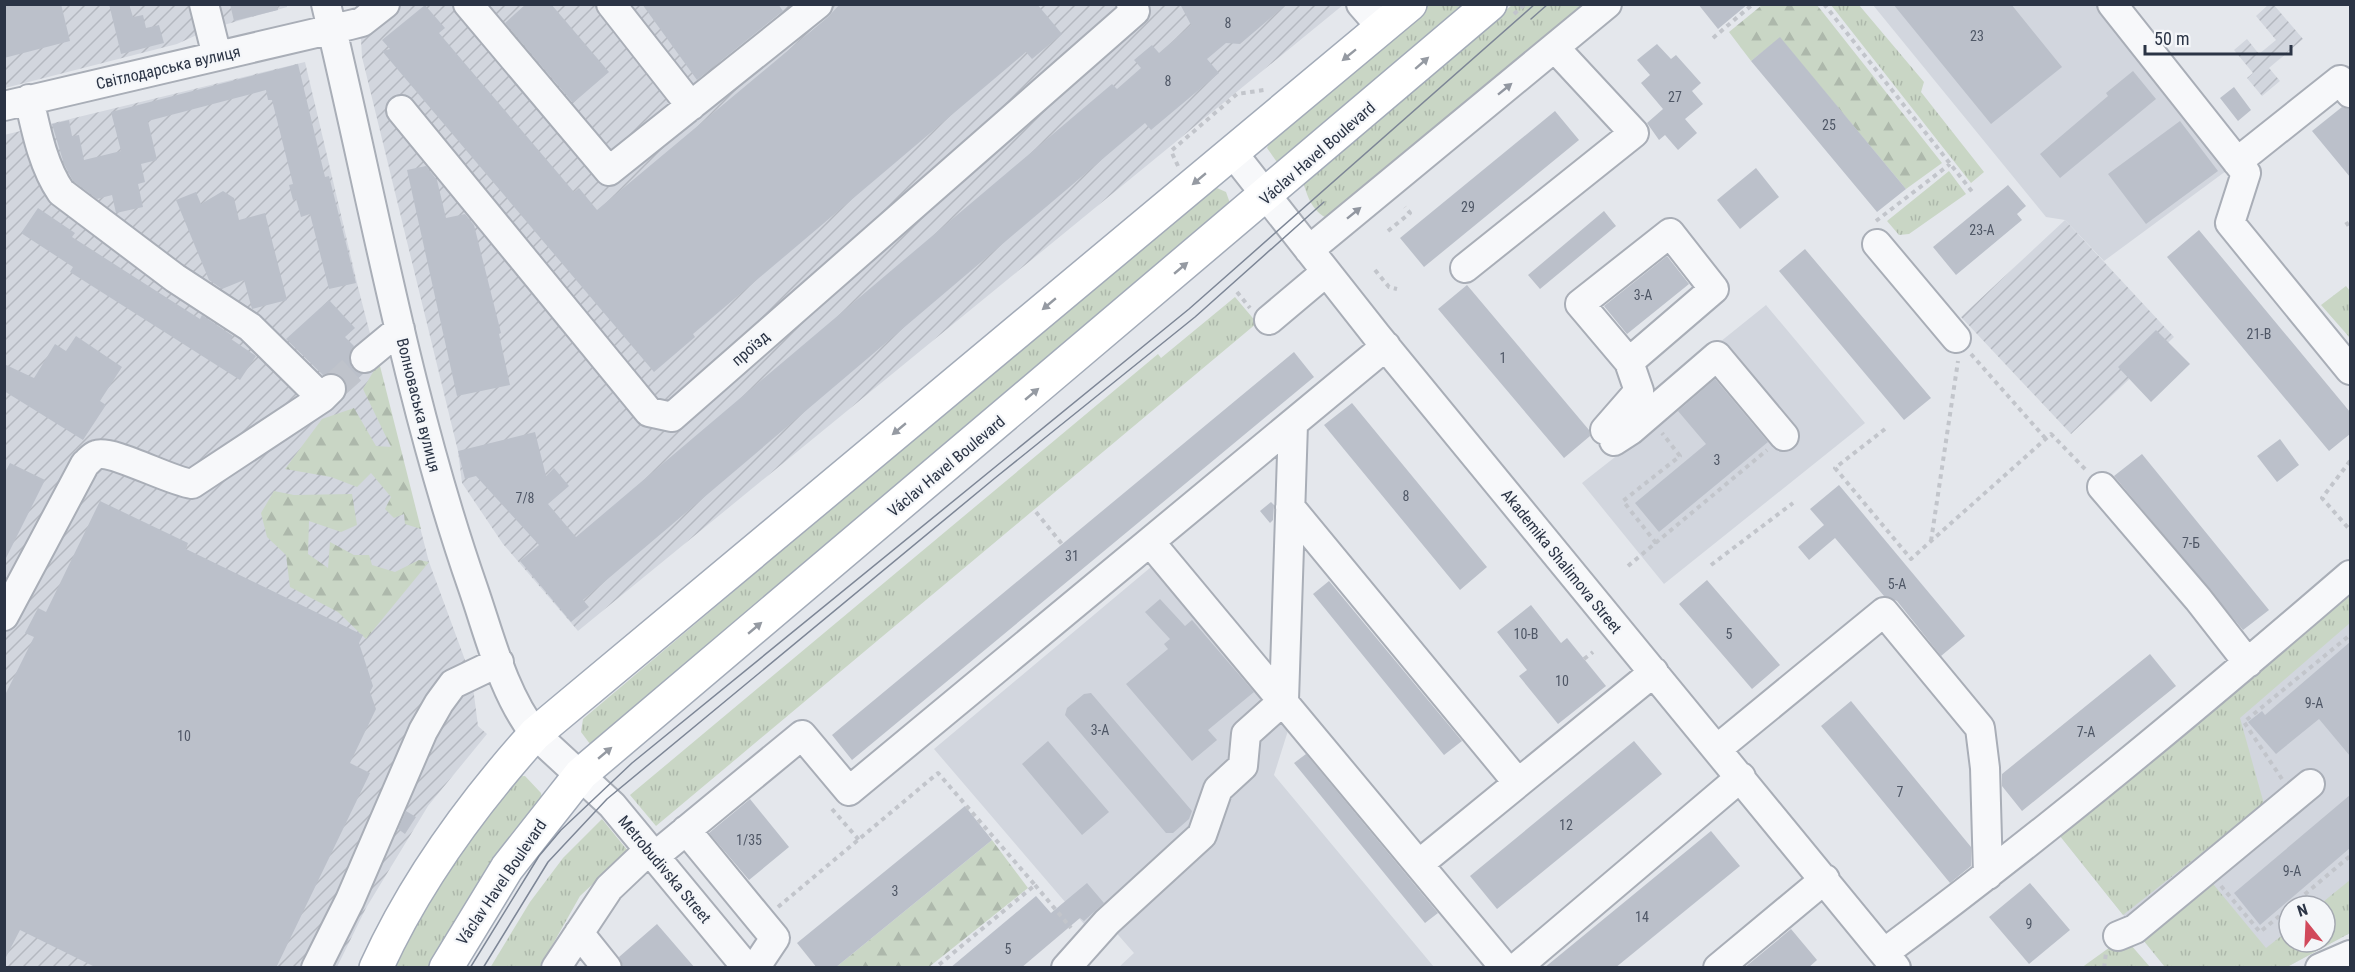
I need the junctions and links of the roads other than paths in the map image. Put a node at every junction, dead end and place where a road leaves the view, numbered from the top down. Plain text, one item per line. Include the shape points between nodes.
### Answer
1 (204, 4) edge
2 (385, 4) edge
3 (468, 4) edge
4 (612, 4) edge
5 (1131, 4) edge
6 (1361, 4) edge
7 (1410, 4) edge
8 (1490, 4) edge
9 (1607, 4) edge
10 (2112, 4) edge
11 (806, 8) edge
12 (329, 17) edge
13 (1382, 28) junction
14 (1556, 48) junction
15 (217, 56) junction
16 (2350, 93) edge
17 (17, 103) edge
18 (691, 106) junction
19 (401, 110) dead end
20 (1232, 152) junction
21 (2237, 162) junction
22 (1266, 197) junction
23 (1876, 233) road end
24 (1309, 250) junction
25 (1465, 268) dead end
26 (1326, 272) junction
27 (1269, 321) dead end
28 (400, 329) junction
29 (1958, 340) road end
30 (1386, 346) junction
31 (365, 358) tunnel mouth
32 (1629, 362) junction
33 (2350, 370) edge
34 (1293, 424) junction
35 (1784, 436) road end
36 (2102, 487) road end
37 (1290, 507) junction
38 (1150, 542) junction
39 (2350, 575) edge
40 (4, 616) edge
41 (499, 662) junction
42 (2248, 663) junction
43 (1654, 672) junction
44 (1284, 700) junction
45 (535, 734) junction
46 (1717, 749) junction
47 (581, 774) junction
48 (1741, 777) junction
49 (1518, 783) junction
50 (2302, 790) road end
51 (686, 830) junction
52 (652, 853) junction
53 (1419, 864) junction
54 (1988, 875) junction
55 (1825, 879) junction
56 (579, 933) junction
57 (2118, 936) dead end
58 (1891, 963) edge
59 (316, 968) edge
60 (376, 968) edge
61 (446, 968) edge
62 (556, 968) edge
63 (607, 968) edge
64 (747, 968) edge
65 (755, 968) edge
66 (1066, 968) edge
67 (1505, 968) edge
68 (1516, 968) edge
69 (1718, 968) edge

1 - 15 street
2 - 12 street, Світлодарська вулиця via 362,22
3 - 18 street via 609,171
4 - 18 street
5 - 19 street, проїзд via 1135,11 672,417 649,412
6 - 13 street
7 - 13 main road
22 -> 8 main road, Václav Havel Boulevard
9 - 14 street
10 - 21 street
11 - 18 street
12 - 15 street, Світлодарська вулиця
12 - 28 street, Волноваська вулиця
13 -> 20 main road
24 -> 14 street
14 - 25 street via 1634,133
15 - 17 street, Світлодарська вулиця
16 - 21 street via 2340,80
17 - 40 street via 35,128 53,180 62,192 175,278 250,327 326,394 192,484 179,483 110,455 96,455 85,464
20 - 22 street, Akademika Shalimova Street
20 -> 45 main road
21 - 33 street via 2246,173 2230,223
22 - 24 street, Akademika Shalimova Street
47 -> 22 main road, Václav Havel Boulevard
23 - 29 street
24 - 26 street, Akademika Shalimova Street
26 - 27 street
26 - 30 street, Akademika Shalimova Street
28 - 31 street
28 - 41 street, Волноваська вулиця via 447,514
30 - 34 street
30 - 43 street, Akademika Shalimova Street
32 - 32 street via 1580,304 1670,233 1714,289
32 - 35 street via 1639,391 1610,436 1648,415 1717,356
34 - 37 street
34 - 38 street
36 - 42 street
37 - 44 street
37 - 49 street
38 - 44 street
38 - 51 street via 849,791 802,735
39 - 42 street
41 - 45 street, Волноваська вулиця via 525,721
41 - 59 street via 453,684 439,703
42 - 54 street
43 - 46 street, Akademika Shalimova Street
43 - 49 street
44 - 53 street
44 - 66 street via 1246,734 1243,766 1218,789 1202,835 1107,922
45 - 47 street, Волноваська вулиця
45 - 60 main road via 446,843
46 - 48 street, Akademika Shalimova Street
46 - 54 street via 1884,612 1980,728
47 - 52 street, Metrobudivska Street
47 - 61 main road, Václav Havel Boulevard via 507,868
48 - 55 street, Akademika Shalimova Street
48 - 68 street
49 - 53 street
50 - 57 street via 2135,929
51 - 52 street
51 - 65 street via 776,938
52 - 56 street via 609,888
52 - 64 street, Metrobudivska Street
53 - 67 street
54 - 58 street
55 - 58 street, Akademika Shalimova Street
55 - 69 street
56 - 62 street
56 - 63 street

